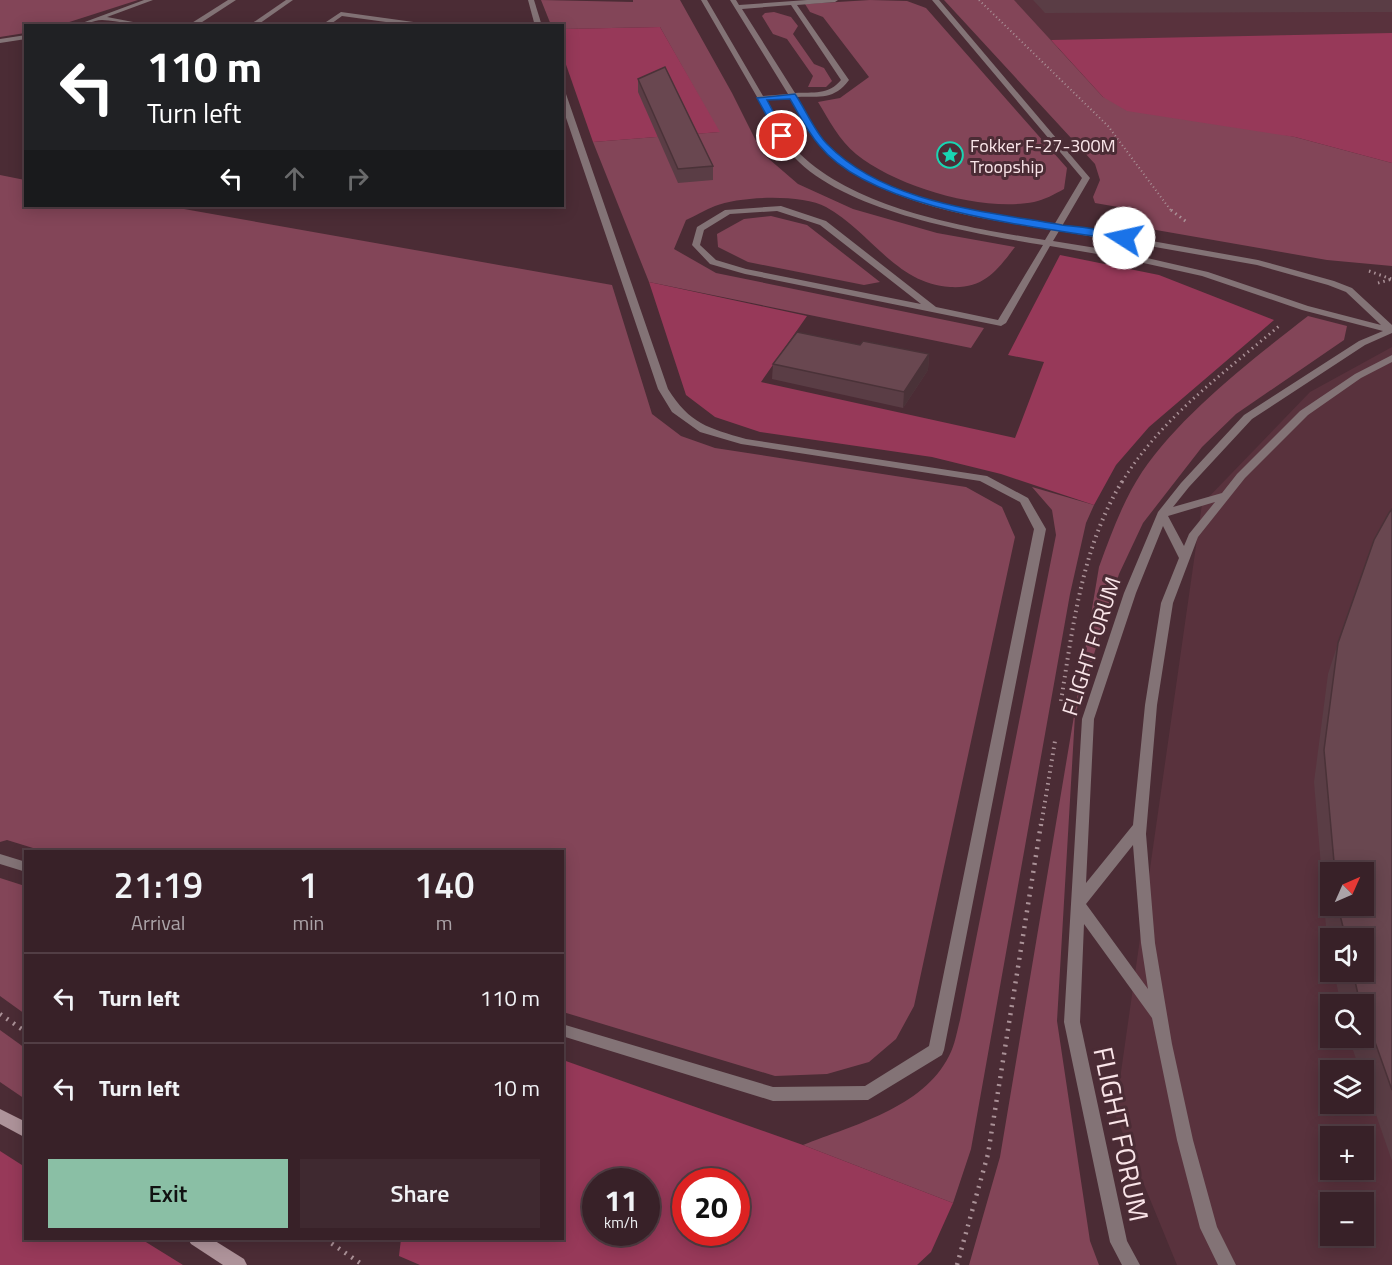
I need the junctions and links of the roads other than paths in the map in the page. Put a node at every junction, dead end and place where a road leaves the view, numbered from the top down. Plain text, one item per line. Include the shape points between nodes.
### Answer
1 (150, 0) edge
2 (232, 0) edge
3 (290, 0) edge
4 (531, 0) edge
5 (704, 0) edge
6 (835, 0) edge
7 (935, 0) edge
8 (735, 3) edge
9 (793, 3) junction
10 (99, 18) junction
11 (392, 21) junction
12 (82, 24) edge
13 (139, 24) edge
14 (193, 24) edge
15 (254, 24) edge
16 (326, 24) edge
17 (388, 24) edge
18 (414, 24) edge
19 (538, 24) edge
20 (24, 37) edge
21 (0, 42) edge
22 (792, 96) junction
23 (761, 98) junction
24 (564, 100) edge
25 (1059, 227) junction
26 (1050, 242) junction
27 (933, 309) junction
28 (1392, 330) edge
29 (1392, 358) edge
30 (1226, 495) junction
31 (1162, 514) junction
32 (1184, 558) junction
33 (1140, 825) junction
34 (0, 859) edge
35 (24, 866) edge
36 (1078, 904) junction
37 (1160, 1017) junction
38 (564, 1031) edge
39 (0, 1116) edge
40 (24, 1130) edge
41 (199, 1240) edge
42 (238, 1265) edge
43 (1131, 1265) edge
44 (1227, 1265) edge

1 - 10 street
2 - 14 street
3 - 15 street
4 - 19 street
5 - 23 street
6 - 9 street
7 - 25 street via 1086,178
8 - 9 street
8 - 22 street
9 - 22 street via 845,80 837,90 828,93
10 - 12 street
10 - 13 street
11 - 16 street via 341,14
11 - 17 street
11 - 18 street
20 - 21 street
22 - 23 street
22 - 25 street via 822,144 845,164 878,183 919,199
23 - 26 street via 798,157 859,196 901,212
24 - 38 street via 663,389 676,410 704,430 745,442 982,478 1024,500 1040,529 936,1050 868,1093 773,1094
25 - 26 street
25 - 28 street via 1258,263 1331,283 1349,290
26 - 27 street via 1001,322
26 - 28 street via 1205,274 1305,308
27 - 27 street via 713,262 696,245 700,229 728,212 778,208 823,223
28 - 31 street, FLIGHT FORUM via 1362,343 1248,417
29 - 30 street via 1304,413
30 - 31 street
30 - 32 street via 1193,536
31 - 32 street
31 - 36 street, FLIGHT FORUM via 1130,593 1088,719
32 - 33 street via 1167,603 1151,705
33 - 36 street
33 - 37 street via 1148,943
34 - 35 street
36 - 37 street
36 - 43 street, FLIGHT FORUM via 1072,1022 1119,1242
37 - 44 street via 1185,1140 1209,1228
39 - 40 main road
41 - 42 main road

